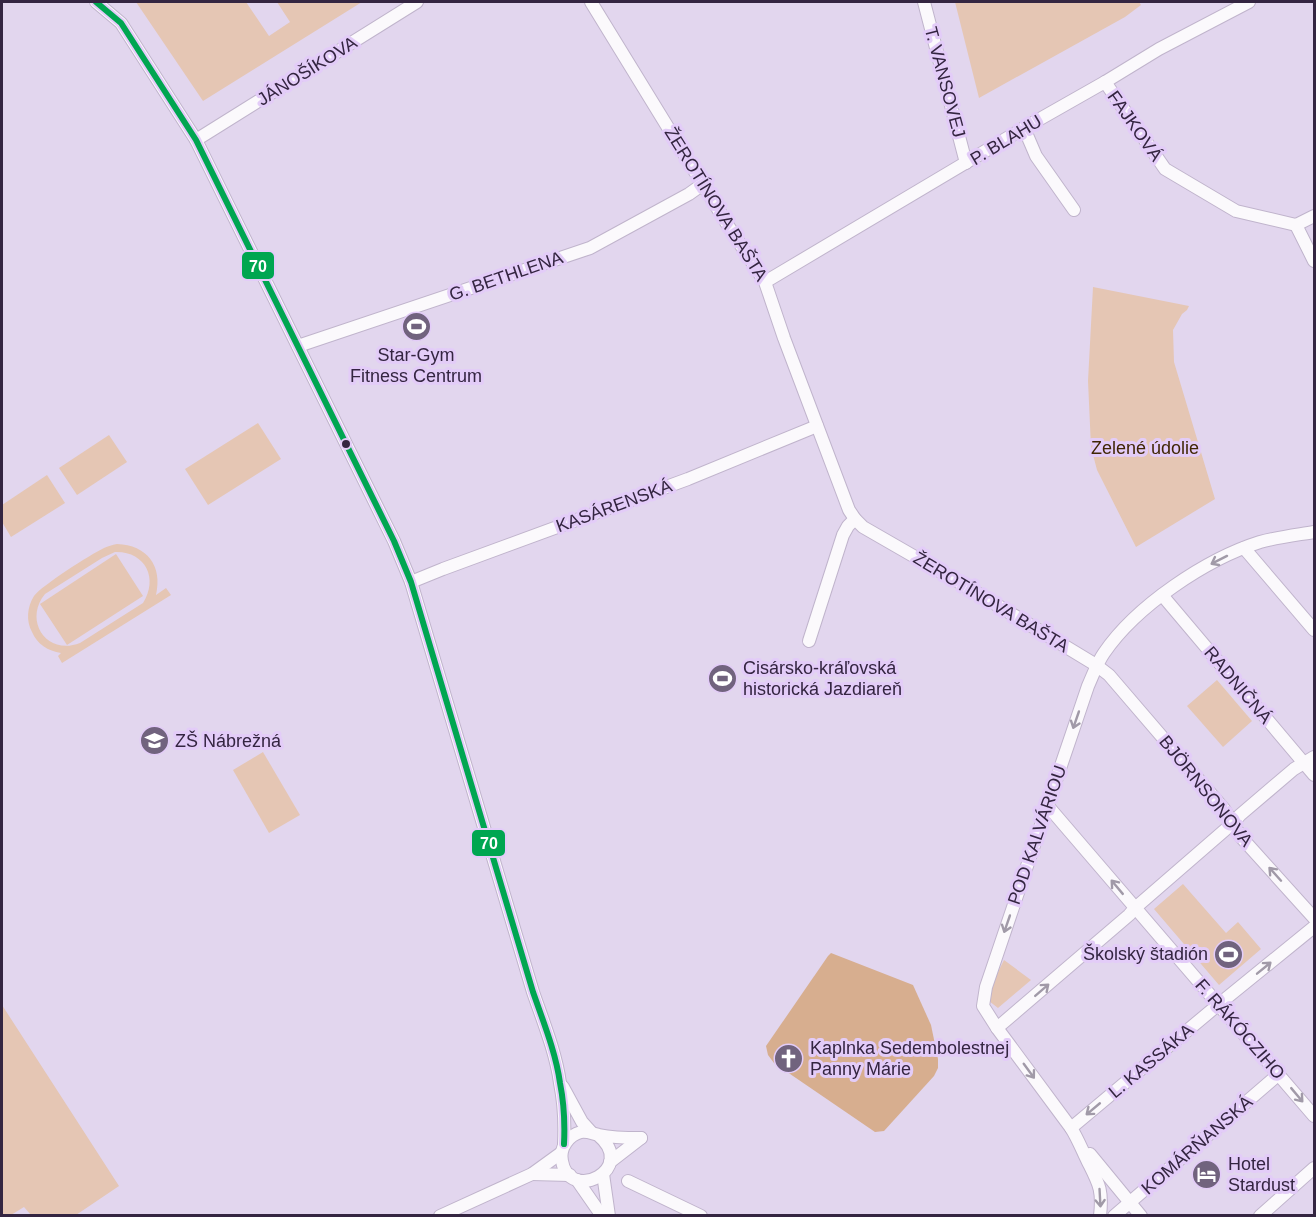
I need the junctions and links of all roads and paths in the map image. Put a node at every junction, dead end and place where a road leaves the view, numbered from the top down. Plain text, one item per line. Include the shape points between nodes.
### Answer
1 (96, 2) edge
2 (417, 2) edge
3 (591, 2) edge
4 (924, 2) edge
5 (1249, 2) edge
6 (1105, 82) junction
7 (1024, 128) junction
8 (196, 140) junction
9 (966, 163) junction
10 (703, 184) junction
11 (1074, 210) dead end
12 (1314, 216) edge
13 (1296, 225) junction
14 (1314, 261) edge
15 (765, 282) junction
16 (298, 346) junction
17 (817, 426) junction
18 (855, 519) junction
19 (1314, 532) edge
20 (1244, 548) junction
21 (411, 582) junction
22 (1162, 595) junction
23 (1314, 630) edge
24 (809, 640) dead end
25 (1096, 665) junction
26 (1309, 760) edge
27 (1314, 775) edge
28 (1047, 805) junction
29 (1233, 823) junction
30 (1135, 908) junction
31 (1314, 918) edge
32 (1314, 927) edge
33 (1219, 1005) junction
34 (997, 1028) junction
35 (1279, 1074) junction
36 (560, 1081) junction
37 (1314, 1116) edge
38 (1071, 1128) junction
39 (594, 1134) junction
40 (1080, 1142) junction
41 (563, 1148) junction
42 (610, 1162) junction
43 (1314, 1168) edge
44 (532, 1174) junction
45 (603, 1174) junction
46 (574, 1178) junction
47 (628, 1180) dead end
48 (1130, 1202) junction
49 (440, 1215) edge
50 (602, 1215) edge
51 (609, 1215) edge
52 (701, 1215) edge
53 (1100, 1215) edge
54 (1114, 1215) edge
55 (1141, 1215) edge
56 (1260, 1215) edge

1 - 8 street via 121,23
2 - 8 street, JÁNOŠÍKOVA
3 - 10 street, ŽEROTÍNOVA BAŠTA
4 - 9 street, T. VANSOVEJ
5 - 6 street, P. BLAHU
6 - 7 street, P. BLAHU
6 - 13 street, FAJKOVÁ via 1165,169 1236,211
7 - 9 street, P. BLAHU
7 - 11 street via 1036,156
8 - 16 street
9 - 15 street, P. BLAHU
10 - 15 street, ŽEROTÍNOVA BAŠTA
10 - 16 street, G. BETHLENA via 590,248
12 - 13 street
13 - 14 street
15 - 17 street, ŽEROTÍNOVA BAŠTA
16 - 21 street
17 - 18 street, ŽEROTÍNOVA BAŠTA
17 - 21 street, KASÁRENSKÁ via 688,479
18 - 24 street via 843,535
18 - 25 street, ŽEROTÍNOVA BAŠTA
19 - 20 street, POD KALVÁRIOU via 1274,538
20 -> 22 street, POD KALVÁRIOU via 1208,565
20 - 23 street
21 - 36 street
22 - 25 street, POD KALVÁRIOU via 1123,629
22 - 26 street, RADNIČNÁ
25 -> 28 street, POD KALVÁRIOU
25 - 29 street, BJÖRNSONOVA via 1115,682
26 - 27 street, RADNIČNÁ
26 - 29 street
30 -> 28 street, F. RÁKÓCZIHO
28 -> 34 street, POD KALVÁRIOU via 986,987 983,1006
29 - 30 street
31 -> 29 street, BJÖRNSONOVA
30 - 33 street, F. RÁKÓCZIHO
34 -> 30 street
33 -> 32 street, L. KASSÁKA
33 - 35 street, F. RÁKÓCZIHO
33 -> 38 street, L. KASSÁKA
34 -> 38 street
35 -> 37 street, F. RÁKÓCZIHO
35 - 48 street, KOMÁRŇANSKÁ
36 - 39 street via 582,1122
36 - 41 street
38 - 40 street
39 - 41 street via 580,1132
39 - 42 street via 608,1147
39 - 42 street via 641,1138
40 - 48 street
40 -> 53 street via 1100,1185
41 - 44 street
41 - 46 street via 561,1161
42 - 45 street
43 - 56 street
44 - 46 street
44 - 49 street
45 - 46 street via 591,1181
45 - 51 street
46 - 50 street
47 - 52 street
48 - 54 street, KOMÁRŇANSKÁ
48 - 55 street

